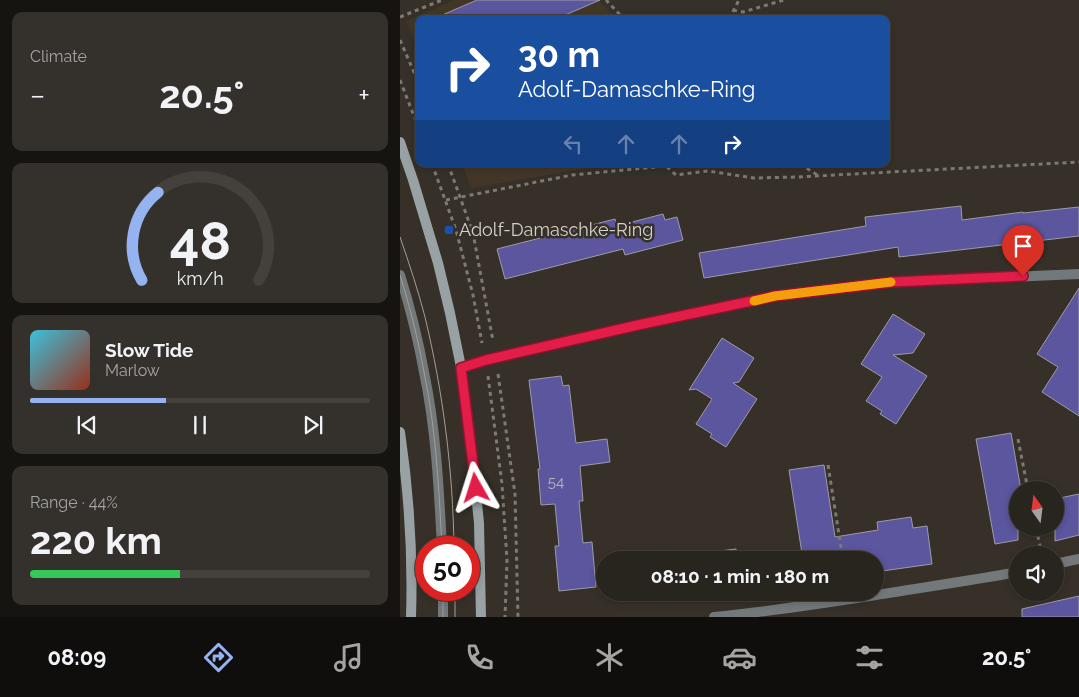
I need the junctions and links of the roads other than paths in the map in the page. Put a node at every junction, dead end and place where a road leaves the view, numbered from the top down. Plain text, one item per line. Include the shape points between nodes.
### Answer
1 (400, 142) edge
2 (1079, 274) edge
3 (400, 275) edge
4 (461, 368) junction
5 (400, 432) edge
6 (441, 536) edge
7 (1079, 559) edge
8 (1064, 562) edge
9 (1009, 574) edge
10 (443, 601) edge
11 (759, 615) edge
12 (411, 617) edge
13 (443, 617) edge
14 (481, 617) edge
15 (714, 617) edge

1 - 4 main road via 438,263
2 - 4 street via 892,282 775,296
3 - 6 street via 425,373 436,450
4 - 14 main road via 479,522
5 - 12 main road via 410,528
7 - 8 street
9 - 11 street
10 - 13 street
11 - 15 street

